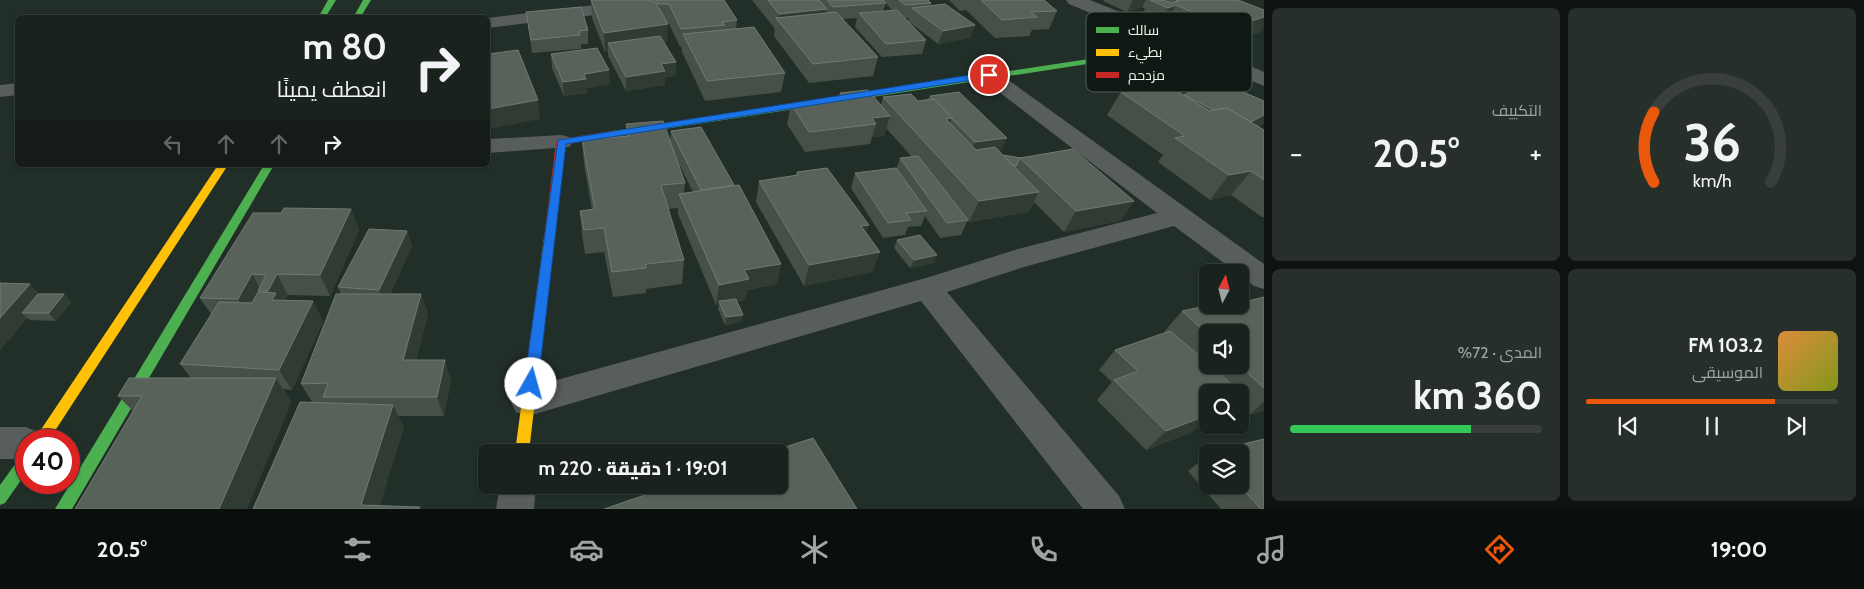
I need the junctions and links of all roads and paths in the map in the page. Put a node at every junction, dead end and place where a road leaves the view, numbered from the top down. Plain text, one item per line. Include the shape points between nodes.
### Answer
1 (332, 0) edge
2 (367, 0) edge
3 (678, 0) edge
4 (1075, 0) edge
5 (1104, 12) edge
6 (322, 15) edge
7 (358, 15) edge
8 (490, 23) edge
9 (1086, 61) edge
10 (989, 75) junction
11 (1252, 75) edge
12 (1264, 80) edge
13 (15, 90) edge
14 (0, 92) edge
15 (561, 142) junction
16 (490, 146) edge
17 (222, 167) edge
18 (268, 167) edge
19 (1179, 216) junction
20 (1264, 279) edge
21 (927, 288) junction
22 (528, 402) junction
23 (48, 429) edge
24 (0, 443) edge
25 (15, 443) edge
26 (523, 444) edge
27 (15, 477) edge
28 (517, 494) edge
29 (0, 498) edge
30 (63, 509) edge
31 (515, 509) edge
32 (1106, 509) edge

1 - 6 street
2 - 7 street
3 - 8 street
4 - 5 street
9 - 10 street
10 - 15 street
10 - 19 street
11 - 12 street
13 - 14 street
15 - 16 street
15 - 22 street
17 - 23 street
18 - 30 street
19 - 20 street
19 - 21 street via 1018,258
21 - 22 street
21 - 32 street
22 - 26 street
24 - 25 street
27 - 29 street
28 - 31 street

